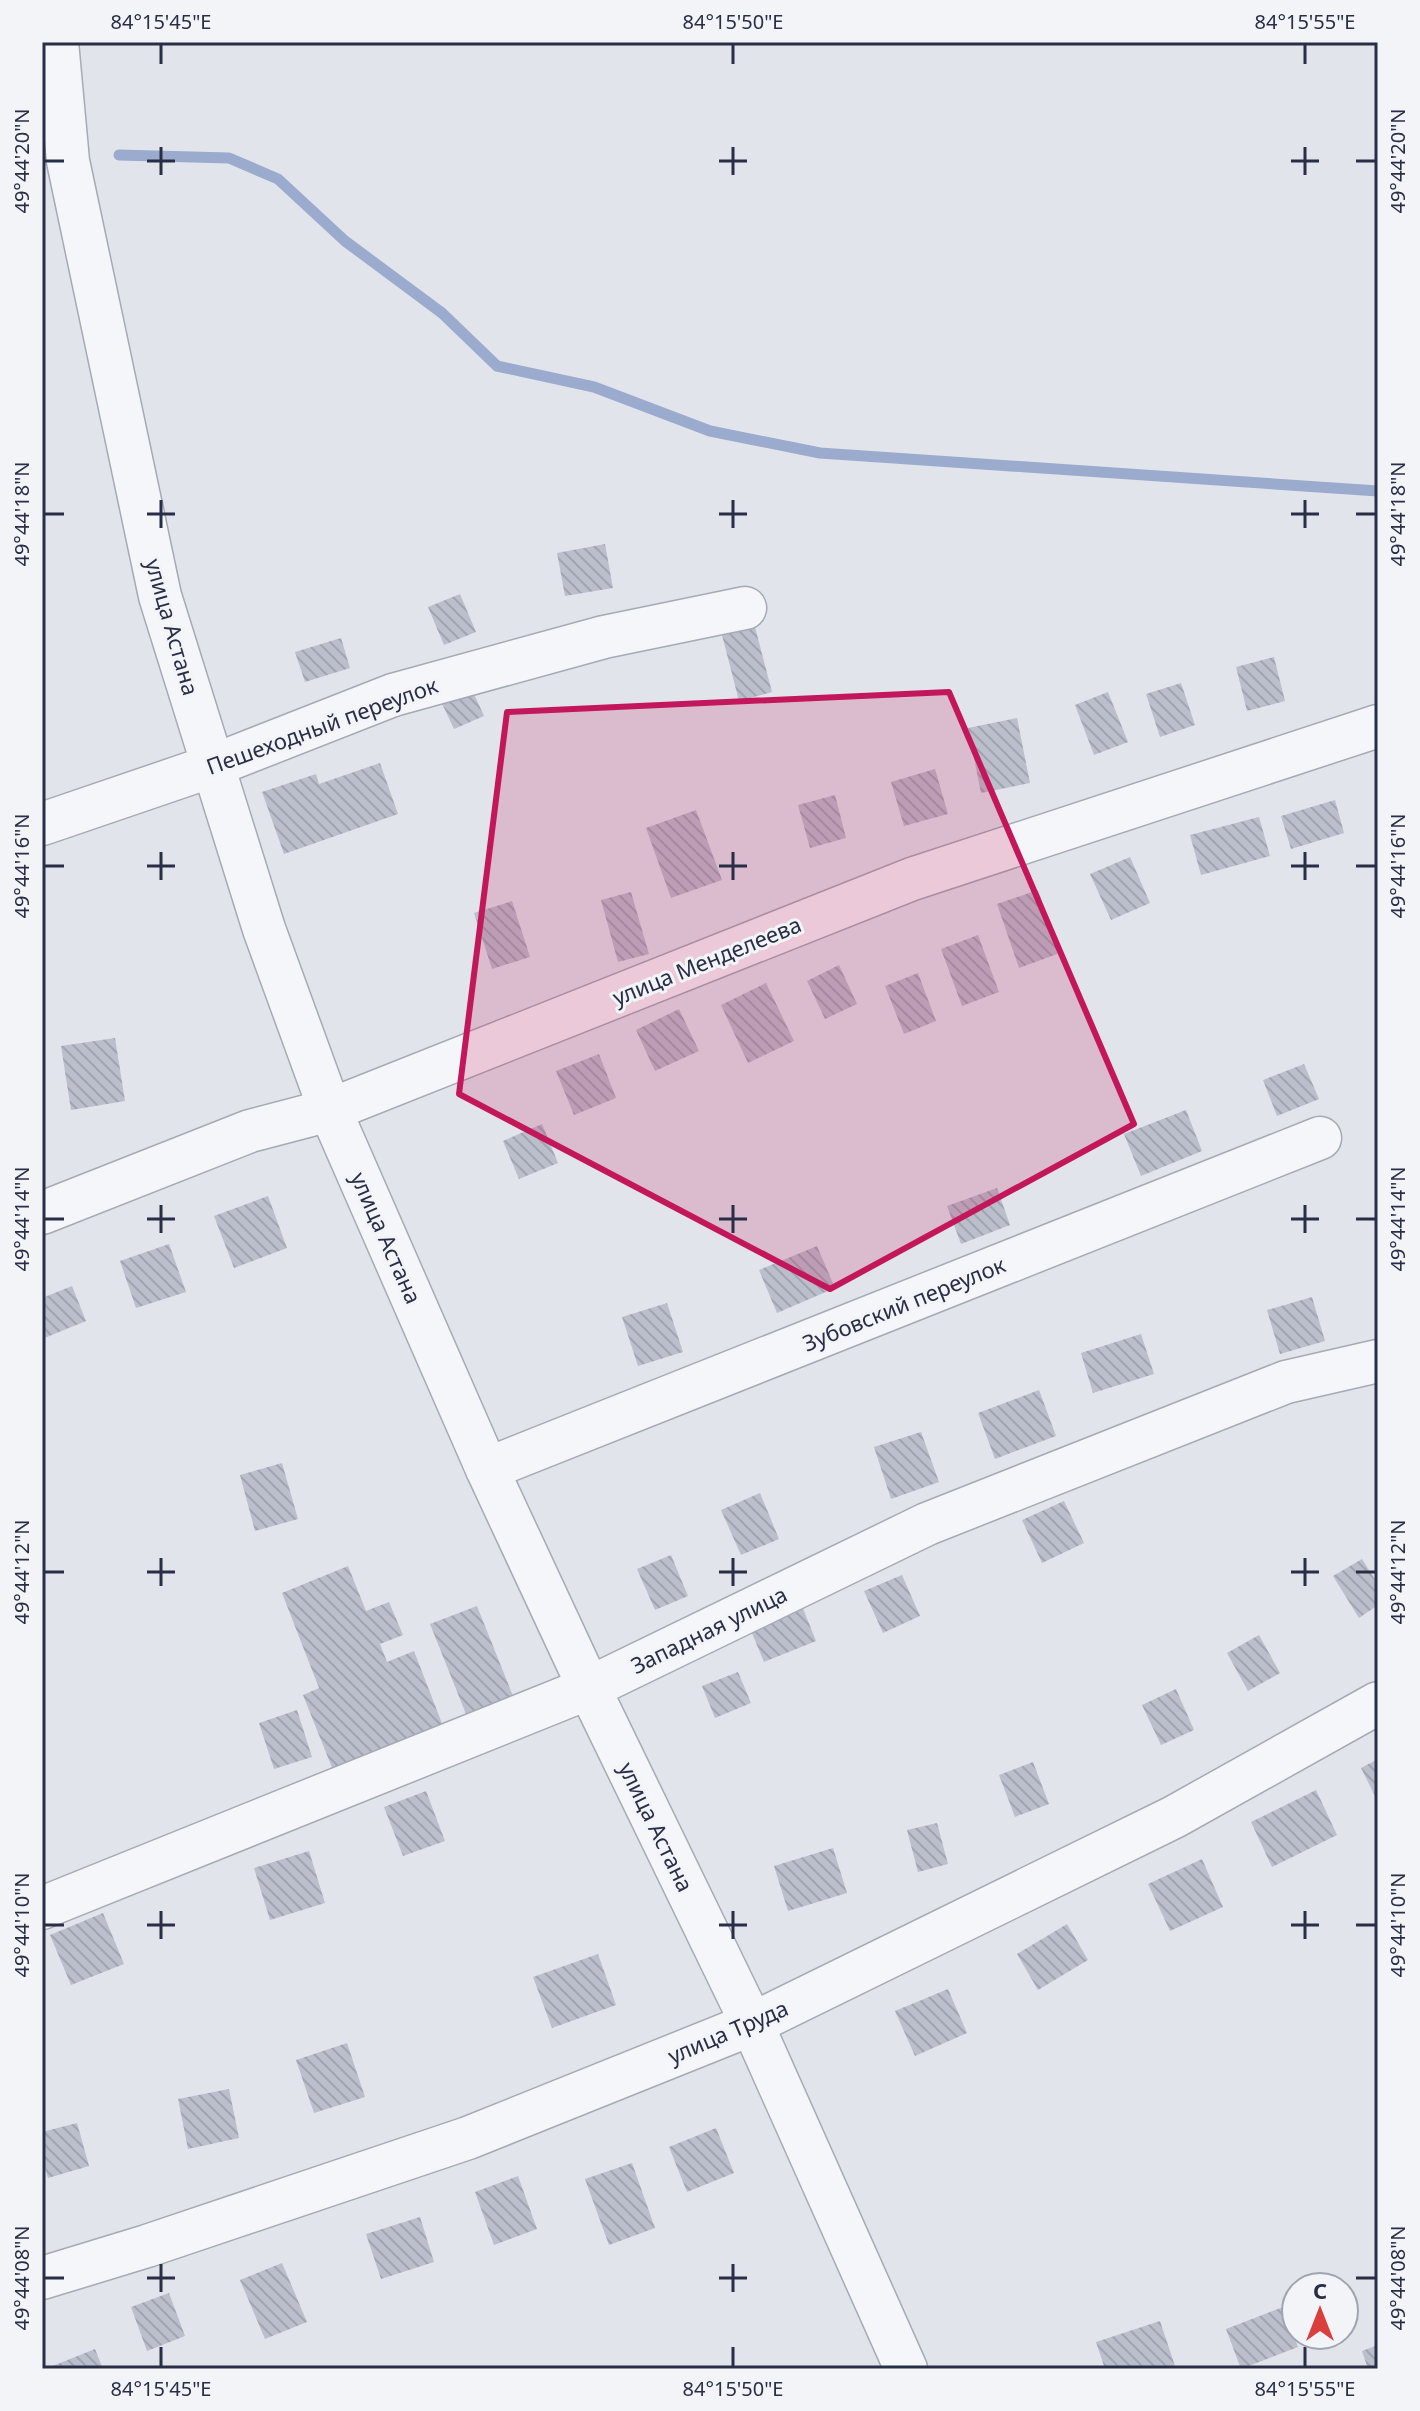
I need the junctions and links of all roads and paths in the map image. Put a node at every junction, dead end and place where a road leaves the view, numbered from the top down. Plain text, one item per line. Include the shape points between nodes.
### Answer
1 (57, 42) edge
2 (55, 158) edge
3 (745, 608) dead end
4 (1378, 726) edge
5 (212, 766) junction
6 (42, 824) edge
7 (330, 1110) junction
8 (1320, 1138) dead end
9 (42, 1213) edge
10 (1378, 1361) edge
11 (487, 1469) junction
12 (589, 1688) junction
13 (1378, 1703) edge
14 (42, 1908) edge
15 (752, 2024) junction
16 (42, 2278) edge
17 (906, 2369) edge

1 - 2 street, улица Астана
2 - 5 street, улица Астана via 160,596
3 - 5 street, Пешеходный переулок via 604,637 393,695
4 - 7 street, улица Менделеева via 912,879
5 - 6 street, Пешеходный переулок
5 - 7 street, улица Астана
7 - 9 street, улица Менделеева via 250,1131
7 - 11 street, улица Астана
8 - 11 street, Зубовский переулок
10 - 12 street, Западная улица via 1286,1382 927,1524
11 - 12 street, улица Астана
12 - 14 street, Западная улица
12 - 15 street, улица Астана
13 - 15 street, улица Труда via 1174,1817
15 - 16 street, улица Труда via 468,2138
15 - 17 street, улица Астана

